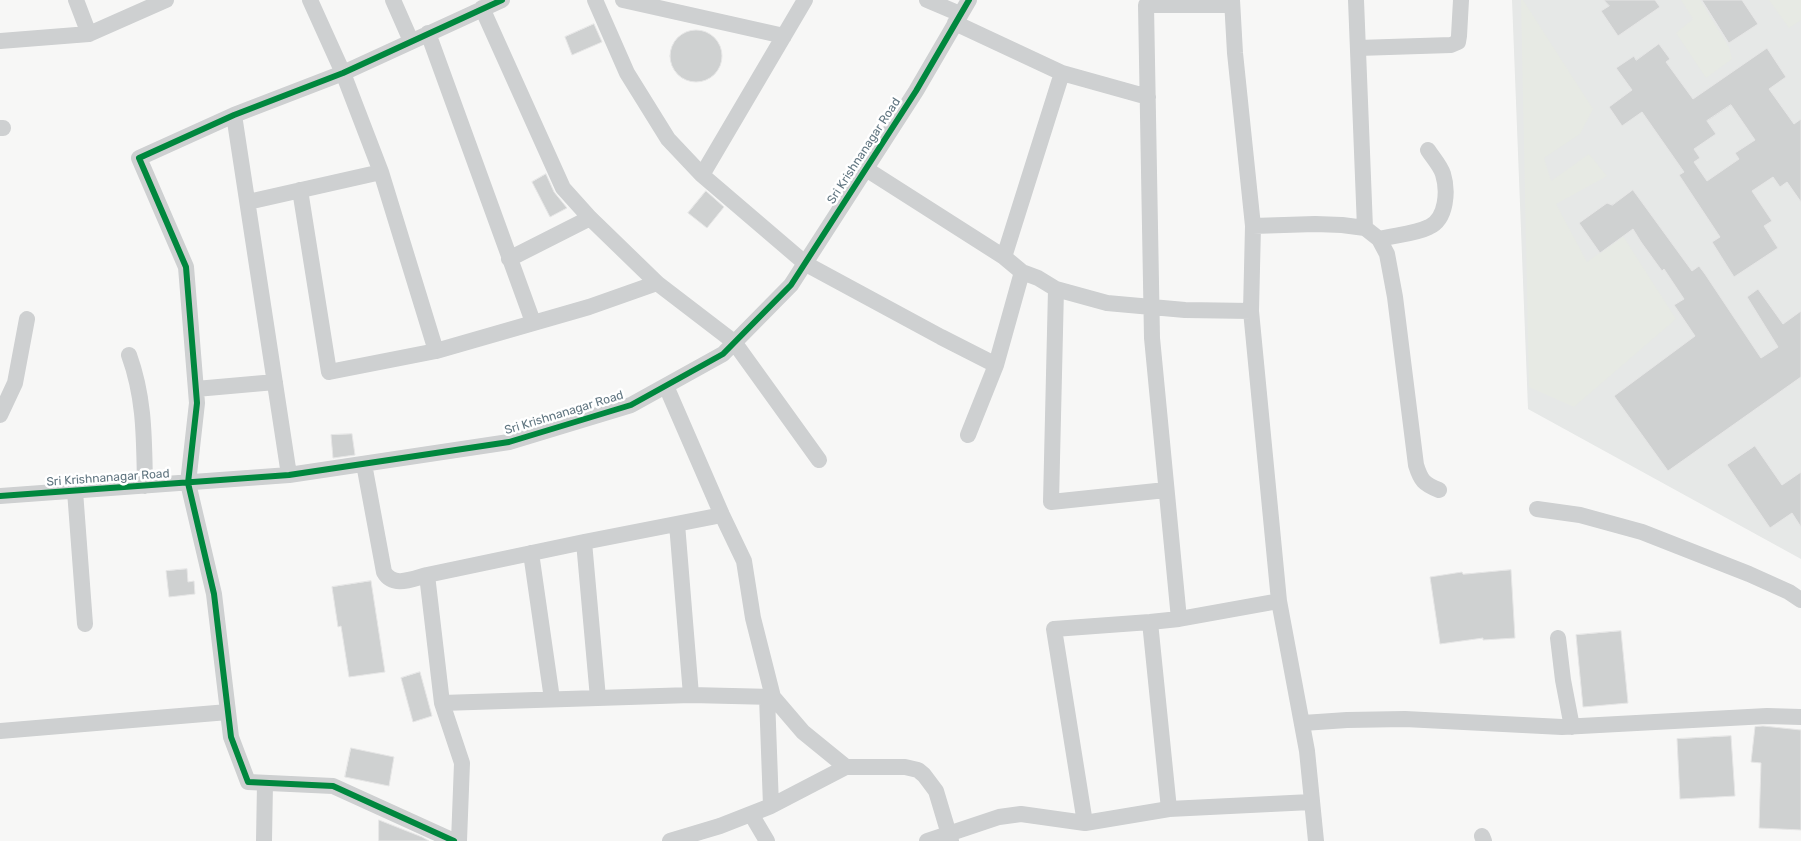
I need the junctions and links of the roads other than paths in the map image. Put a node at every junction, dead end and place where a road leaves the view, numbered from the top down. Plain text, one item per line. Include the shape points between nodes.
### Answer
1 (76, 0) edge
2 (166, 0) edge
3 (310, 0) edge
4 (393, 0) edge
5 (502, 0) edge
6 (595, 0) edge
7 (623, 0) edge
8 (805, 0) edge
9 (927, 0) edge
10 (969, 0) edge
11 (1356, 0) edge
12 (1461, 0) edge
13 (1163, 2) edge
14 (1232, 2) edge
15 (482, 8) junction
16 (957, 18) junction
17 (428, 33) junction
18 (89, 34) junction
19 (784, 36) junction
20 (411, 41) junction
21 (0, 42) edge
22 (1358, 48) junction
23 (342, 73) junction
24 (1062, 73) junction
25 (1148, 97) junction
26 (234, 115) junction
27 (1428, 150) dead end
28 (866, 169) junction
29 (381, 172) junction
30 (702, 175) junction
31 (300, 190) junction
32 (248, 202) junction
33 (590, 218) junction
34 (1252, 226) junction
35 (1365, 228) junction
36 (1379, 239) junction
37 (1004, 257) junction
38 (509, 259) junction
39 (806, 264) junction
40 (1022, 272) junction
41 (657, 283) junction
42 (1056, 289) junction
43 (1152, 308) junction
44 (1251, 311) junction
45 (27, 319) dead end
46 (533, 322) junction
47 (734, 342) junction
48 (436, 351) junction
49 (129, 355) dead end
50 (996, 364) junction
51 (275, 382) junction
52 (666, 386) junction
53 (196, 388) junction
54 (0, 415) edge
55 (968, 435) dead end
56 (819, 460) dead end
57 (364, 464) junction
58 (289, 475) junction
59 (188, 483) junction
60 (146, 486) junction
61 (1166, 490) junction
62 (1439, 490) dead end
63 (75, 491) junction
64 (0, 496) edge
65 (1537, 509) dead end
66 (722, 515) junction
67 (677, 524) junction
68 (584, 542) junction
69 (531, 553) junction
70 (427, 575) junction
71 (1801, 600) edge
72 (1279, 601) junction
73 (1180, 619) junction
74 (1150, 622) junction
75 (86, 624) dead end
76 (1558, 638) dead end
77 (691, 695) junction
78 (770, 697) junction
79 (598, 698) junction
80 (552, 699) junction
81 (442, 703) junction
82 (228, 712) junction
83 (1801, 717) edge
84 (1303, 723) junction
85 (1572, 727) junction
86 (0, 731) edge
87 (846, 766) junction
88 (265, 783) junction
89 (1312, 802) junction
90 (771, 806) junction
91 (1170, 809) junction
92 (750, 814) junction
93 (1085, 823) junction
94 (420, 834) edge
95 (950, 837) edge
96 (264, 841) edge
97 (454, 841) edge
98 (459, 841) edge
99 (670, 841) edge
100 (768, 841) edge
101 (928, 841) edge
102 (1316, 841) edge

1 - 18 street
2 - 18 street
3 - 23 street
4 - 20 street
5 - 15 street
6 - 30 street via 626,72 668,139
7 - 19 street
8 - 19 street
9 - 16 street
10 - 16 street, Sri Krishnanagar Road
11 - 22 street
12 - 22 street via 1458,42 1451,46
13 - 14 street
13 - 25 street via 1146,5
14 - 34 street
15 - 17 street
15 - 33 street via 563,188
16 - 24 street
16 - 28 street, Sri Krishnanagar Road via 916,91
17 - 20 street
17 - 38 street
18 - 21 street
19 - 30 street
20 - 23 street
22 - 35 street
23 - 26 street
23 - 29 street
24 - 25 street
24 - 37 street
25 - 43 street
26 - 32 street
26 - 53 street via 139,158 186,267
27 - 36 street via 1438,164 1445,185 1444,204 1438,221 1423,230
28 - 37 street
28 - 39 street, Sri Krishnanagar Road
29 - 31 street
29 - 48 street
30 - 39 street
31 - 32 street
31 - 48 street via 329,372
32 - 51 street
33 - 38 street
33 - 41 street
34 - 35 street via 1315,224
34 - 44 street
35 - 36 street
36 - 62 street via 1387,254 1395,297 1416,465 1426,485
37 - 40 street
38 - 46 street
39 - 47 street, Sri Krishnanagar Road via 791,285
39 - 50 street
40 - 42 street
40 - 50 street
41 - 46 street
41 - 47 street
42 - 43 street via 1107,303
42 - 61 street via 1051,502
43 - 44 street
43 - 61 street
44 - 72 street
45 - 54 street via 15,383
46 - 48 street
47 - 52 street, Sri Krishnanagar Road via 722,354
47 - 56 street
49 - 60 street via 141,398
50 - 55 street
51 - 53 street
51 - 58 street
52 - 57 street, Sri Krishnanagar Road via 631,405 509,442
52 - 66 street
53 - 59 street
57 - 58 street, Sri Krishnanagar Road
57 - 70 street via 384,572 393,581
58 - 59 street, Sri Krishnanagar Road
59 - 60 street, Sri Krishnanagar Road
59 - 82 street via 214,594
60 - 63 street, Sri Krishnanagar Road
61 - 73 street
63 - 64 street, Sri Krishnanagar Road
63 - 75 street
65 - 71 street via 1580,515 1642,532 1749,574
66 - 67 street
66 - 78 street via 744,561 752,618
67 - 68 street
67 - 77 street
68 - 69 street
68 - 79 street
69 - 70 street
69 - 80 street
70 - 81 street
72 - 73 street
72 - 84 street
73 - 74 street
74 - 91 street
74 - 93 street via 1054,629
76 - 85 street
77 - 78 street
77 - 79 street
78 - 87 street via 803,732
78 - 90 street
79 - 80 street
80 - 81 street
81 - 98 street via 462,763
82 - 86 street
82 - 88 street via 231,737 248,782
83 - 85 street via 1702,718
84 - 85 street via 1397,719
84 - 89 street
87 - 90 street
87 - 95 street via 918,770 936,791
88 - 94 street via 333,786
88 - 96 street
89 - 91 street
89 - 102 street
90 - 92 street
91 - 93 street
92 - 99 street
92 - 100 street
93 - 95 street via 1021,814 998,817
94 - 97 street
95 - 101 street

